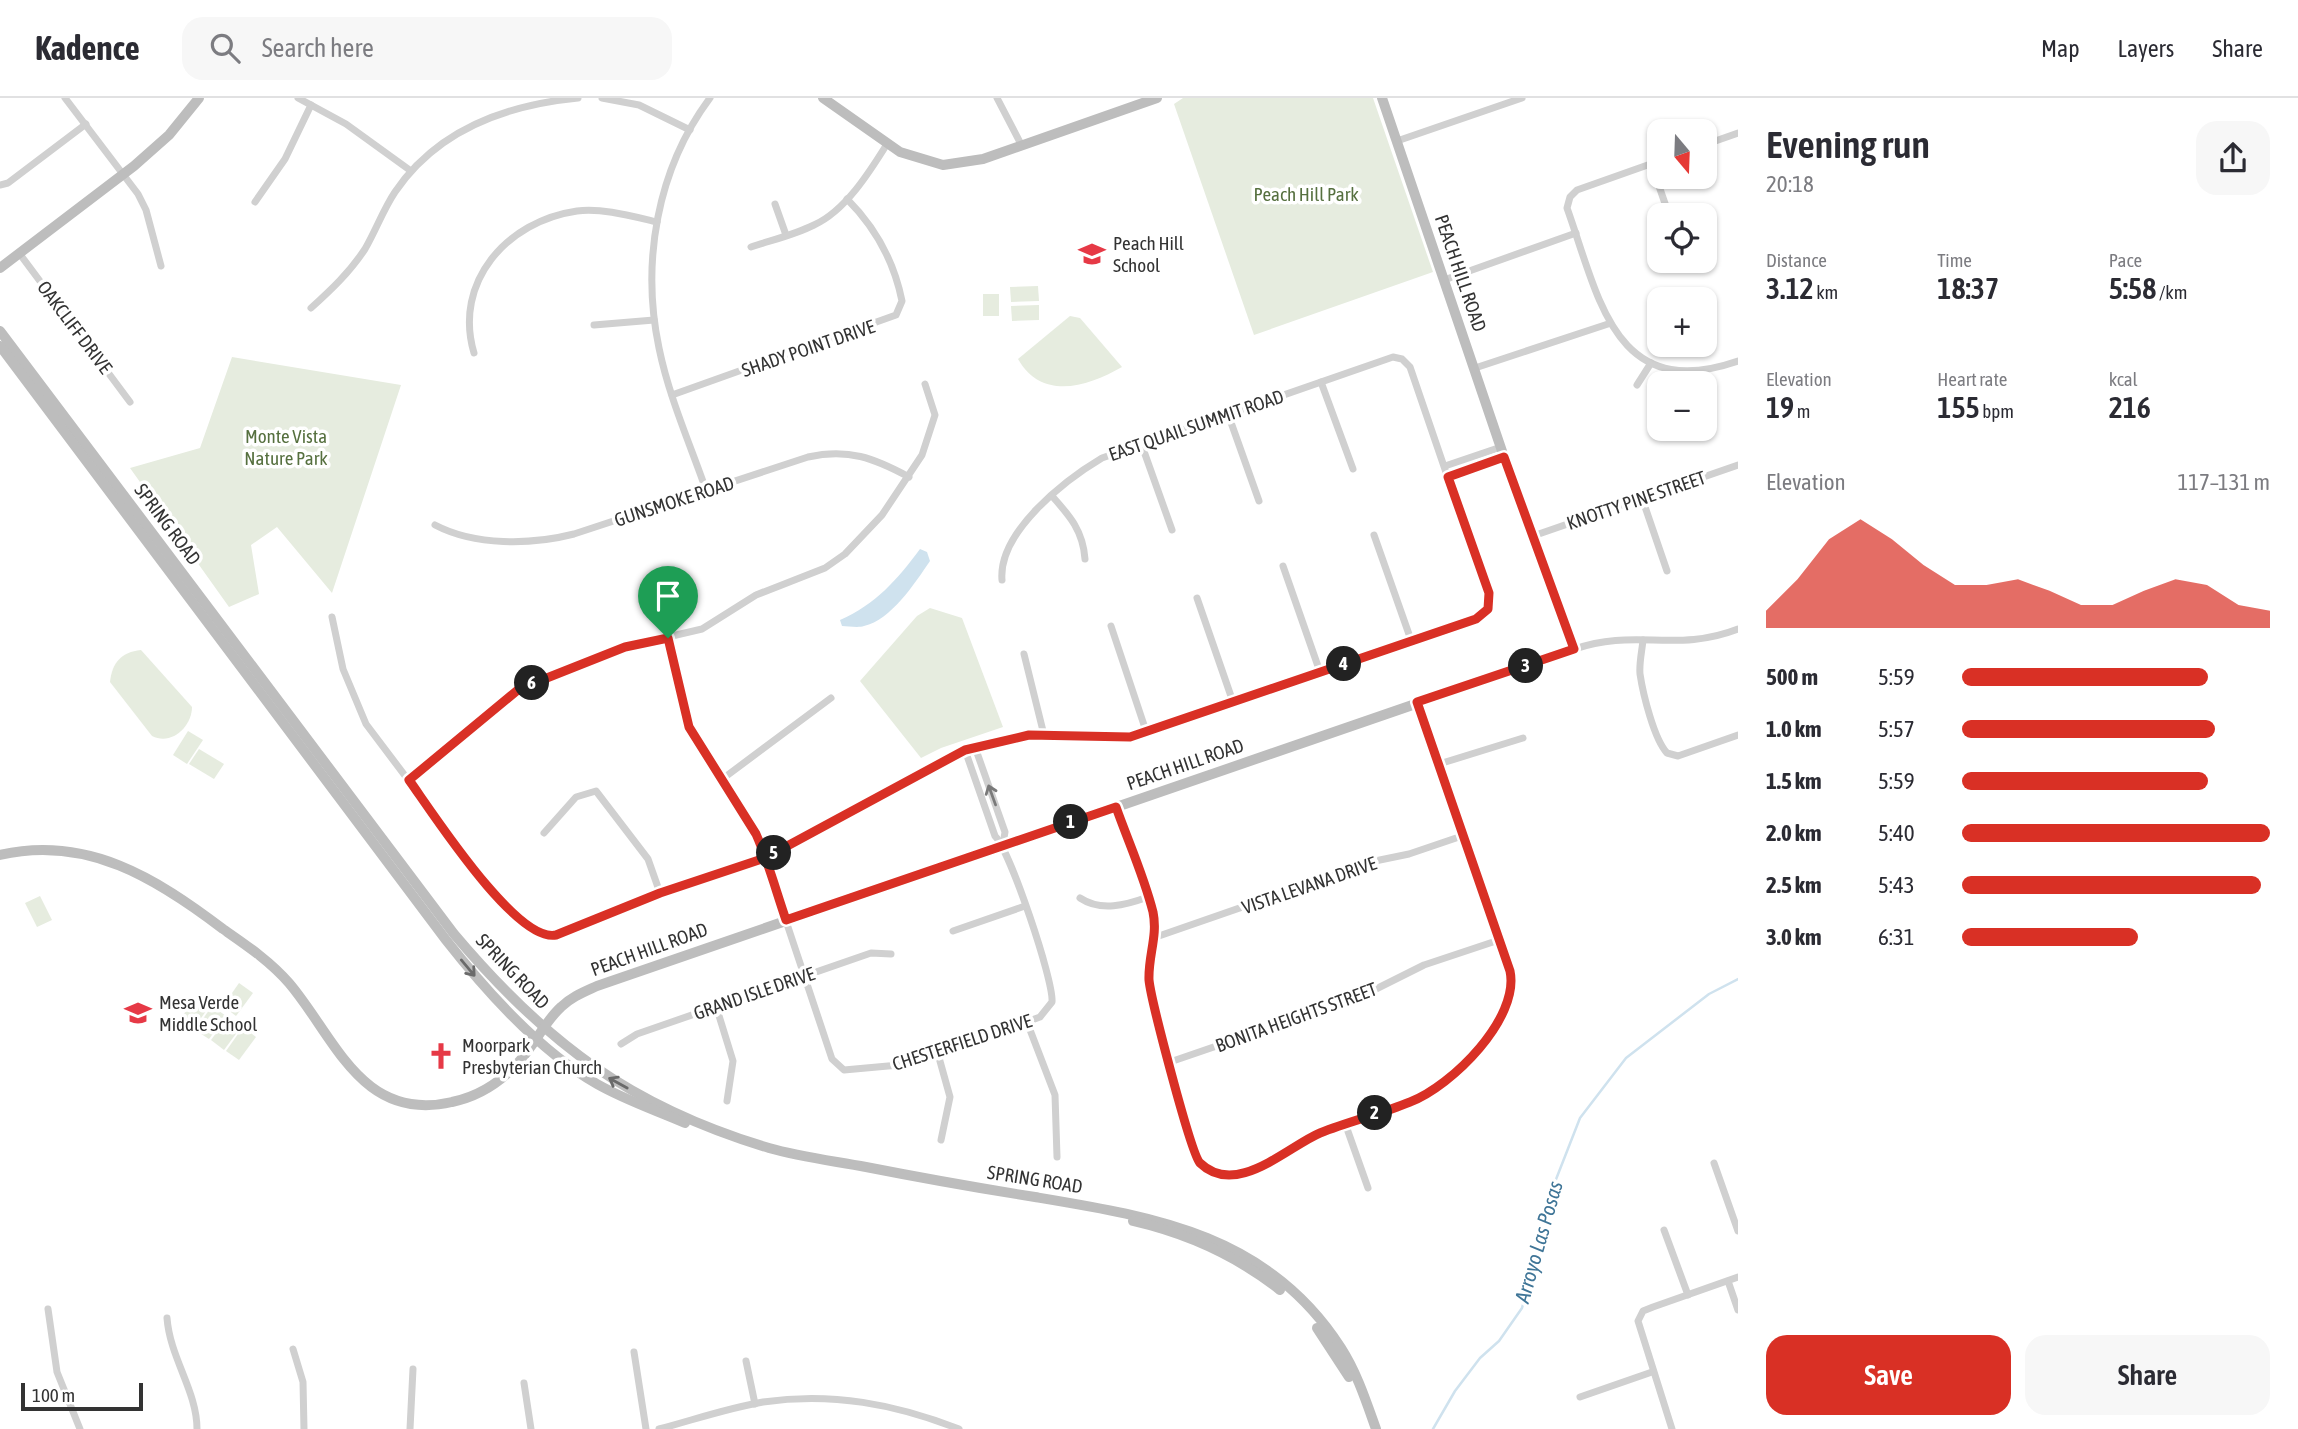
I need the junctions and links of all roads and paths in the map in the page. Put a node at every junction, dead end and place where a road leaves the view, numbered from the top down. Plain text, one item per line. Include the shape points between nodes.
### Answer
1 (65, 98) edge
2 (199, 98) edge
3 (298, 98) edge
4 (578, 98) edge
5 (602, 98) edge
6 (710, 98) edge
7 (822, 98) edge
8 (997, 98) edge
9 (1157, 98) edge
10 (1382, 98) edge
11 (1521, 98) edge
12 (1501, 101) edge
13 (311, 105) junction
14 (86, 124) junction
15 (690, 130) junction
16 (1737, 136) edge
17 (1397, 141) junction
18 (1717, 141) edge
19 (887, 144) junction
20 (1022, 146) junction
21 (1647, 165) edge
22 (411, 171) junction
23 (123, 174) junction
24 (0, 185) edge
25 (847, 199) junction
26 (255, 202) dead end
27 (775, 204) dead end
28 (657, 222) junction
29 (1576, 233) junction
30 (786, 235) junction
31 (751, 247) dead end
32 (19, 253) junction
33 (161, 266) dead end
34 (0, 268) edge
35 (1444, 280) junction
36 (311, 308) dead end
37 (654, 320) junction
38 (1608, 324) junction
39 (594, 325) dead end
40 (0, 331) edge
41 (0, 346) edge
42 (474, 353) dead end
43 (1738, 361) edge
44 (1651, 363) junction
45 (1475, 368) junction
46 (1321, 382) junction
47 (925, 384) dead end
48 (1637, 385) dead end
49 (672, 395) junction
50 (130, 402) dead end
51 (1228, 414) junction
52 (1141, 443) junction
53 (1503, 452) junction
54 (1738, 465) edge
55 (1445, 466) junction
56 (1353, 469) dead end
57 (909, 477) junction
58 (1448, 477) junction
59 (706, 491) junction
60 (1052, 496) junction
61 (1642, 498) junction
62 (1259, 501) dead end
63 (435, 525) dead end
64 (1172, 530) dead end
65 (1374, 535) dead end
66 (1534, 536) junction
67 (1085, 559) dead end
68 (1283, 565) dead end
69 (1667, 571) dead end
70 (1002, 580) dead end
71 (1197, 598) dead end
72 (332, 617) dead end
73 (1111, 626) dead end
74 (1738, 629) edge
75 (668, 638) junction
76 (1411, 640) junction
77 (1643, 640) junction
78 (1574, 649) junction
79 (1024, 654) dead end
80 (1320, 672) junction
81 (831, 698) dead end
82 (1233, 702) junction
83 (1417, 702) junction
84 (1146, 731) junction
85 (1044, 735) junction
86 (1738, 735) edge
87 (1523, 738) dead end
88 (975, 747) junction
89 (965, 750) junction
90 (1439, 764) junction
91 (409, 780) junction
92 (721, 780) junction
93 (1116, 807) junction
94 (544, 833) dead end
95 (1462, 836) junction
96 (1003, 844) junction
97 (0, 855) edge
98 (765, 858) junction
99 (660, 893) junction
100 (1148, 897) junction
101 (1080, 898) dead end
102 (1025, 906) junction
103 (786, 920) junction
104 (953, 931) dead end
105 (1156, 937) junction
106 (1499, 940) junction
107 (891, 954) dead end
108 (804, 976) junction
109 (716, 1006) junction
110 (1027, 1022) junction
111 (540, 1033) junction
112 (621, 1044) dead end
113 (938, 1054) junction
114 (1170, 1062) junction
115 (727, 1101) dead end
116 (1345, 1123) junction
117 (941, 1140) dead end
118 (1058, 1157) dead end
119 (1714, 1163) dead end
120 (1367, 1188) dead end
121 (1664, 1230) dead end
122 (1738, 1231) edge
123 (1738, 1277) edge
124 (1728, 1281) junction
125 (1688, 1295) junction
126 (48, 1309) dead end
127 (1738, 1310) edge
128 (167, 1318) dead end
129 (293, 1349) dead end
130 (634, 1352) dead end
131 (746, 1361) dead end
132 (413, 1369) dead end
133 (1652, 1372) junction
134 (524, 1383) dead end
135 (1580, 1397) dead end
136 (755, 1404) junction
137 (80, 1429) edge
138 (197, 1429) edge
139 (304, 1429) edge
140 (410, 1429) edge
141 (531, 1429) edge
142 (646, 1429) edge
143 (659, 1429) edge
144 (959, 1429) edge
145 (1369, 1429) edge
146 (1376, 1429) edge
147 (1672, 1429) edge

1 - 14 street
2 - 23 main road via 169,135
3 - 13 street
4 - 22 street via 473,123 448,137
5 - 15 street via 639,105
6 - 15 street
7 - 19 main road
8 - 20 street
9 - 20 main road
10 - 17 main road, PEACH HILL ROAD
11 - 12 street
12 - 17 street
13 - 22 street
13 - 26 street via 278,171
14 - 23 street
14 - 24 street
15 - 28 street via 675,160
16 - 18 street
17 - 35 main road, PEACH HILL ROAD
19 - 20 main road via 917,159 943,165 963,164
19 - 25 street
21 - 29 street via 1577,190 1567,208
22 - 36 street via 357,260
23 - 32 main road
23 - 33 street via 146,210
25 - 30 street via 814,225
25 - 49 street, SHADY POINT DRIVE via 872,225 886,254 902,302 896,315
27 - 30 street
28 - 37 street via 651,276
28 - 42 street via 578,211 552,216 518,233 494,255 474,292 467,323
29 - 35 street
29 - 38 street
30 - 31 street
32 - 34 main road
32 - 50 street, OAKCLIFF DRIVE
35 - 45 main road, PEACH HILL ROAD
37 - 39 street
37 - 49 street
38 - 44 street via 1635,355
38 - 45 street
40 - 111 main road, SPRING ROAD via 454,934
41 -> 111 main road, SPRING ROAD via 458,955 487,990
43 - 44 street via 1693,372
44 - 48 street
45 - 53 main road, PEACH HILL ROAD
46 - 51 street, EAST QUAIL SUMMIT ROAD
46 - 55 street, EAST QUAIL SUMMIT ROAD via 1393,357 1406,362
46 - 56 street
47 - 57 street via 933,406 933,426
49 - 59 street
51 - 52 street, EAST QUAIL SUMMIT ROAD
51 - 62 street
52 - 60 street, EAST QUAIL SUMMIT ROAD via 1093,464
52 - 64 street
53 - 55 street
53 - 58 street
53 - 66 main road, PEACH HILL ROAD
54 - 61 street, KNOTTY PINE STREET
55 - 58 street
57 - 59 street, GUNSMOKE ROAD via 874,458 839,452 808,457
57 - 75 street via 864,536 835,562 757,595 710,625
58 - 76 street via 1489,593 1488,609 1476,619
59 - 63 street, GUNSMOKE ROAD via 545,540 480,538 452,534
60 - 67 street via 1075,523
60 - 70 street, EAST QUAIL SUMMIT ROAD via 1011,543 1001,565
61 - 66 street, KNOTTY PINE STREET
61 - 69 street
65 - 76 street
66 - 78 main road, PEACH HILL ROAD
68 - 80 street
71 - 82 street
72 - 91 street via 343,669 359,712
73 - 84 street
74 - 77 street via 1686,642
75 - 91 street via 625,647 519,689
75 - 92 street via 689,727
76 - 80 street
77 - 78 street via 1618,638
77 - 86 street via 1643,689 1667,753 1678,756
78 - 83 main road, PEACH HILL ROAD
79 - 85 street
80 - 82 street
81 - 92 street
82 - 84 street
83 - 90 street
83 - 93 main road, PEACH HILL ROAD
84 - 85 street via 1113,739
85 - 88 street via 1012,737
87 - 90 street
88 - 89 street
96 -> 88 street via 1005,832
89 - 96 street via 995,836
89 - 98 street
90 - 95 street
91 - 99 street via 495,895 535,932 556,935
92 - 98 street via 756,834
93 - 96 main road, PEACH HILL ROAD
93 - 100 street
94 - 99 street via 576,797 596,791 648,859
95 - 105 street, VISTA LEVANA DRIVE via 1375,860
95 - 106 street
96 - 102 street
96 - 103 main road, PEACH HILL ROAD
97 - 111 main road, PEACH HILL ROAD via 43,849 78,852 114,860 160,883 264,960 290,984 348,1068 370,1086 399,1100 437,1105 475,1094 506,1075
98 - 99 street
98 - 103 street
100 - 101 street via 1107,906
100 - 105 street
102 - 104 street
102 - 110 street, CHESTERFIELD DRIVE via 1051,983 1050,1007 1043,1016
103 - 108 street
103 - 111 main road, PEACH HILL ROAD via 581,993 559,1008
105 - 114 street via 1149,980
106 - 114 street, BONITA HEIGHTS STREET via 1424,965 1362,996
106 - 116 street via 1512,988 1492,1032 1427,1094
107 - 108 street, GRAND ISLE DRIVE via 871,953
108 - 109 street, GRAND ISLE DRIVE
108 - 113 street, CHESTERFIELD DRIVE via 832,1059 844,1070 899,1065
109 - 112 street, GRAND ISLE DRIVE via 636,1034
109 - 115 street via 733,1061
110 - 113 street, CHESTERFIELD DRIVE
110 - 118 street via 1055,1095
111 - 145 main road, SPRING ROAD via 577,1072 608,1091 753,1149 1118,1217 1158,1227 1227,1256 1277,1287 1317,1327 1351,1381
146 -> 111 main road, SPRING ROAD via 1349,1363 1311,1311 1261,1267 1214,1241 1186,1228 1108,1208 937,1181 768,1147 704,1124 613,1081
113 - 117 street via 950,1097
114 - 116 street via 1198,1160 1209,1169 1227,1175 1257,1168 1306,1139
116 - 120 street
119 - 122 street
121 - 125 street
123 - 124 street
124 - 125 street
124 - 127 street
125 - 133 street via 1643,1311 1638,1321
126 - 137 street via 57,1372
128 - 138 street via 170,1347 191,1396
129 - 139 street via 303,1382
130 - 142 street
131 - 136 street
132 - 140 street
133 - 135 street
133 - 147 street
134 - 141 street
136 - 143 street
136 - 144 street via 807,1399 871,1402

